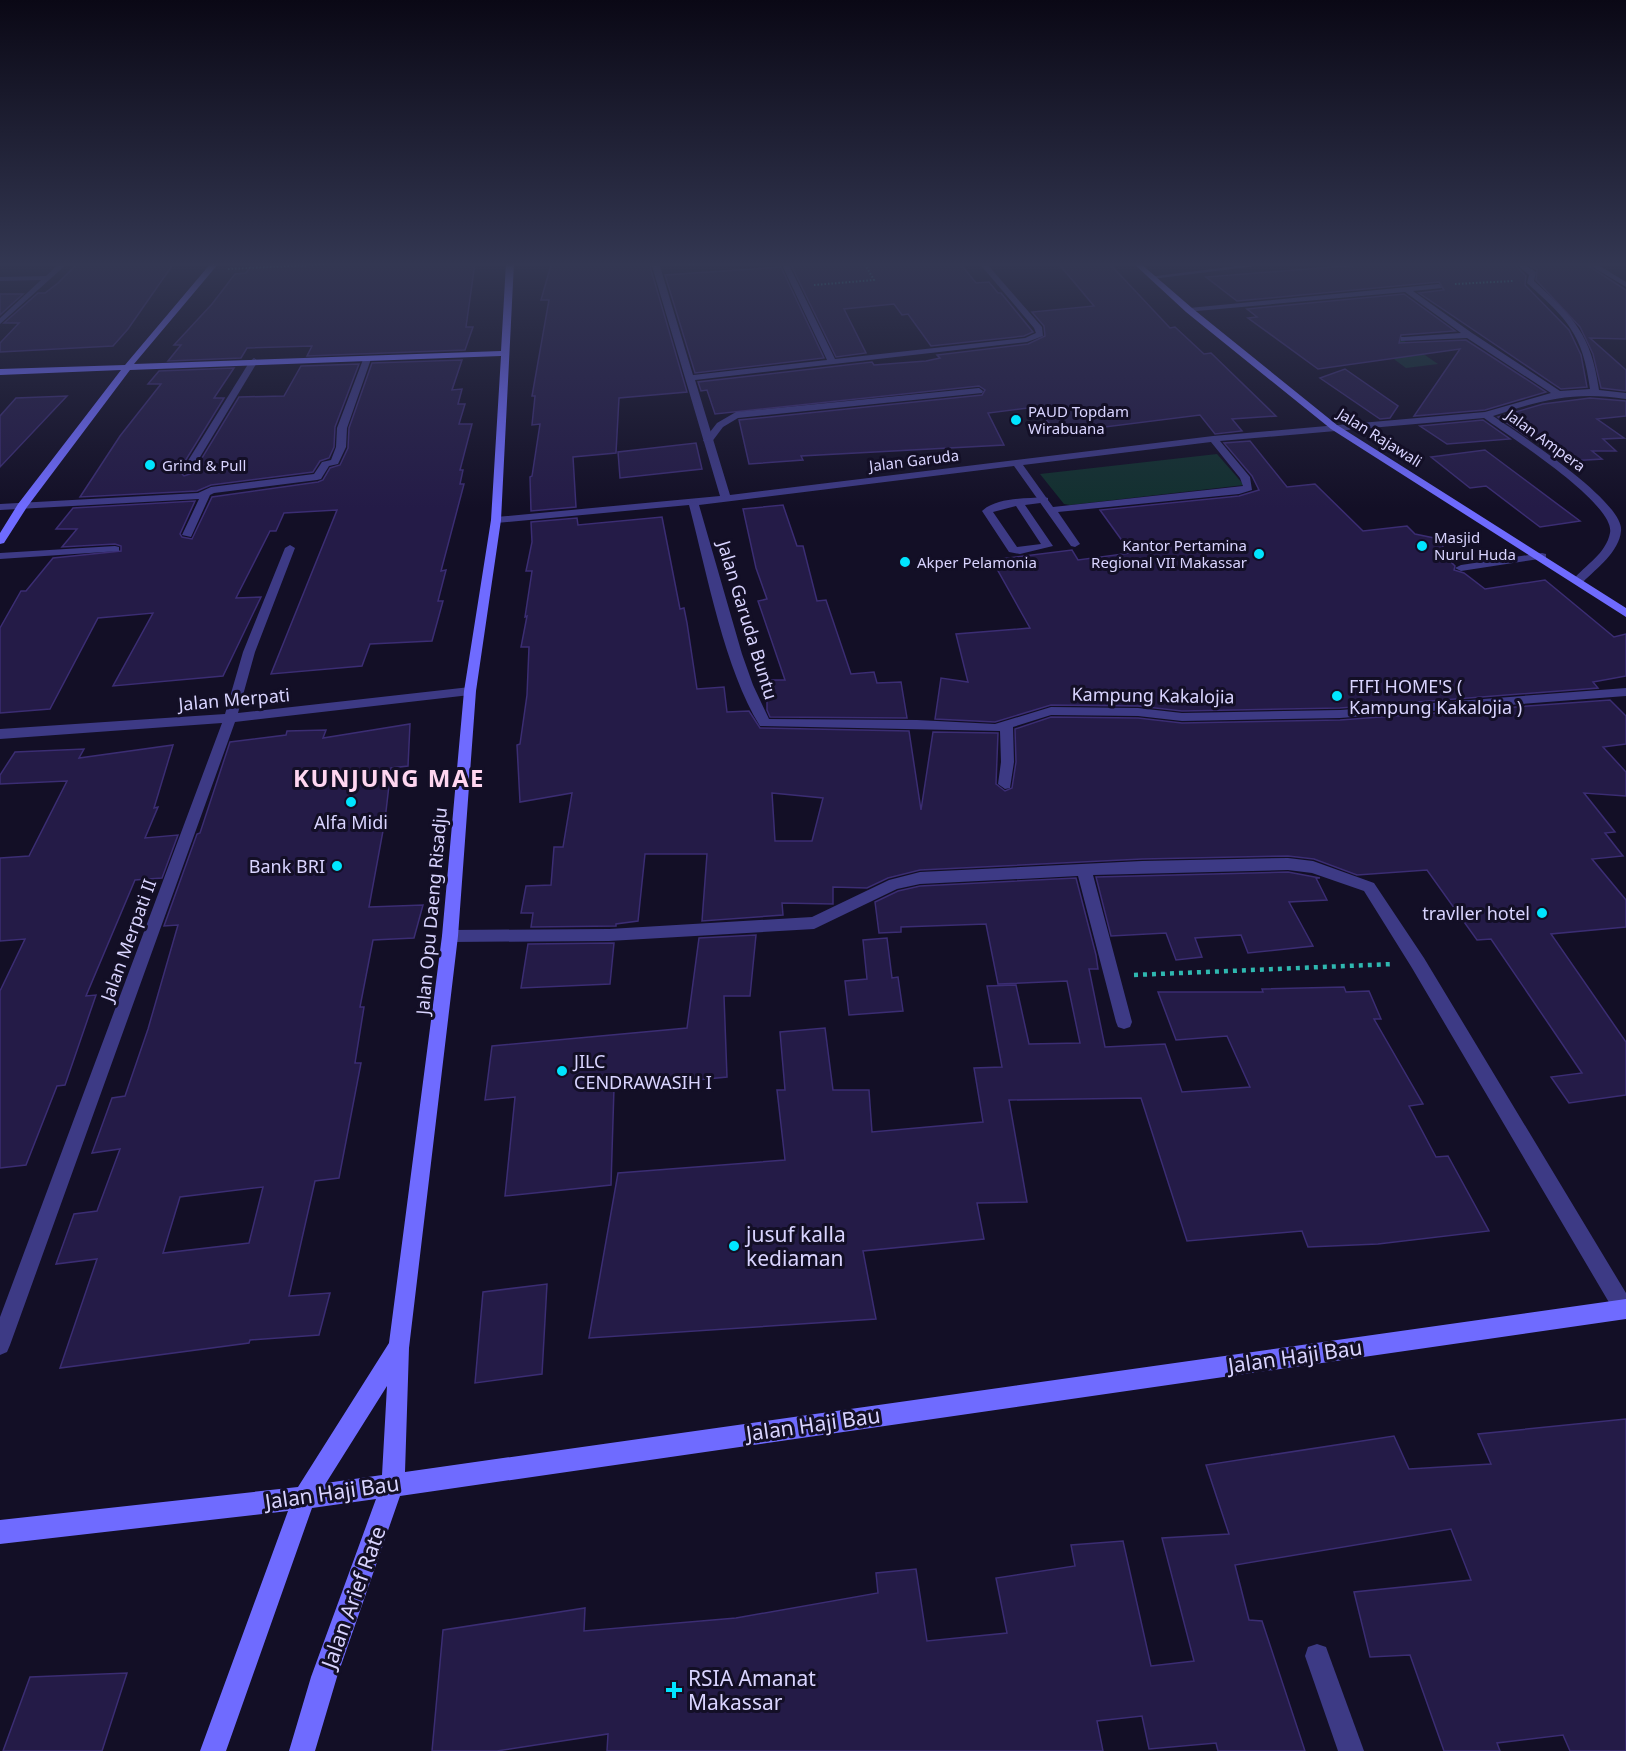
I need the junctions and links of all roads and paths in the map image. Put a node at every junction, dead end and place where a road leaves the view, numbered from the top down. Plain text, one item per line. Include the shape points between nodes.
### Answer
1 (146, 345) edge
2 (506, 345) edge
3 (679, 345) edge
4 (824, 345) edge
5 (986, 345) edge
6 (1232, 345) edge
7 (1484, 345) edge
8 (1586, 345) edge
9 (506, 353) junction
10 (367, 358) junction
11 (254, 361) junction
12 (832, 362) junction
13 (128, 366) junction
14 (0, 372) edge
15 (689, 378) junction
16 (1595, 390) junction
17 (979, 391) dead end
18 (1556, 392) junction
19 (1626, 396) edge
20 (1486, 415) junction
21 (1334, 428) junction
22 (1213, 439) junction
23 (708, 441) junction
24 (1016, 462) junction
25 (186, 472) dead end
26 (202, 495) junction
27 (726, 499) junction
28 (1044, 500) junction
29 (693, 502) junction
30 (1019, 503) junction
31 (22, 506) junction
32 (0, 507) edge
33 (1051, 510) junction
34 (496, 520) junction
35 (187, 535) dead end
36 (0, 541) edge
37 (1075, 543) dead end
38 (290, 548) dead end
39 (115, 549) dead end
40 (0, 556) edge
41 (1542, 556) junction
42 (1461, 568) dead end
43 (1579, 580) junction
44 (1626, 613) edge
45 (470, 691) junction
46 (1626, 692) edge
47 (230, 718) junction
48 (1006, 724) junction
49 (861, 725) joint
50 (0, 734) edge
51 (1005, 784) dead end
52 (1084, 870) junction
53 (450, 936) junction
54 (1418, 963) junction
55 (1113, 976) junction
56 (1124, 1022) dead end
57 (1625, 1310) edge
58 (0, 1345) edge
59 (399, 1348) junction
60 (393, 1484) junction
61 (304, 1498) junction
62 (0, 1532) edge
63 (1317, 1656) dead end
64 (213, 1751) edge
65 (302, 1751) edge
66 (1351, 1751) edge

1 - 13 main road
2 - 9 main road, Jalan Opu Daeng Risadju
3 - 15 street
4 - 12 street
5 - 12 street
6 - 21 main road, Jalan Rajawali
7 - 18 street
8 - 16 street
9 - 10 main road
9 - 34 main road, Jalan Opu Daeng Risadju
10 - 11 main road
10 - 26 street via 342,428 338,455 335,462 325,464 317,477 212,490
11 - 13 main road
11 - 25 street
12 - 15 street
13 - 14 main road
13 - 31 main road
15 - 23 street
16 - 18 street
16 - 19 street
17 - 23 street via 736,416 720,425
18 - 20 street
20 - 21 street, Jalan Ampera
20 - 43 street, Jalan Ampera via 1584,487 1614,514 1617,526 1610,548
21 - 22 street, Jalan Garuda
21 - 41 main road, Jalan Rajawali
22 - 24 street, Jalan Garuda
22 - 33 street via 1245,477 1248,488
23 - 27 street
24 - 27 street, Jalan Garuda
24 - 28 street
26 - 31 street
26 - 35 street via 206,496
27 - 29 street, Jalan Garuda
28 - 30 street
28 - 33 street
29 - 34 street, Jalan Garuda
29 - 49 street, Jalan Garuda Buntu via 759,717 765,723 775,724
30 - 30 street via 987,512 998,532 1013,550 1048,546
31 - 32 street
31 - 36 main road
33 - 37 street
34 - 45 main road, Jalan Opu Daeng Risadju
38 - 47 street, Jalan Merpati II via 249,652
39 - 40 street
41 - 42 street
41 - 43 main road, Jalan Rajawali
43 - 44 main road, Jalan Rajawali
45 - 47 street, Jalan Merpati
45 - 53 main road, Jalan Opu Daeng Risadju
46 - 48 street, Kampung Kakalojia via 1340,714 1182,717 1051,711
47 - 50 street, Jalan Merpati
47 - 58 street, Jalan Merpati II
48 - 49 street, Kampung Kakalojia via 985,729
48 - 51 street
52 - 53 street via 906,880 814,923 609,935
52 - 54 street via 1288,864 1313,867 1369,887
52 - 55 street
53 - 59 main road, Jalan Opu Daeng Risadju
54 - 55 path
54 - 57 street
55 - 56 street
57 - 60 main road, Jalan Haji Bau
59 - 60 main road, Jalan Arief Rate
59 - 61 main road
60 - 61 main road, Jalan Haji Bau
60 - 65 main road, Jalan Arief Rate via 324,1677
61 - 62 main road, Jalan Haji Bau
61 - 64 main road
63 - 66 street

